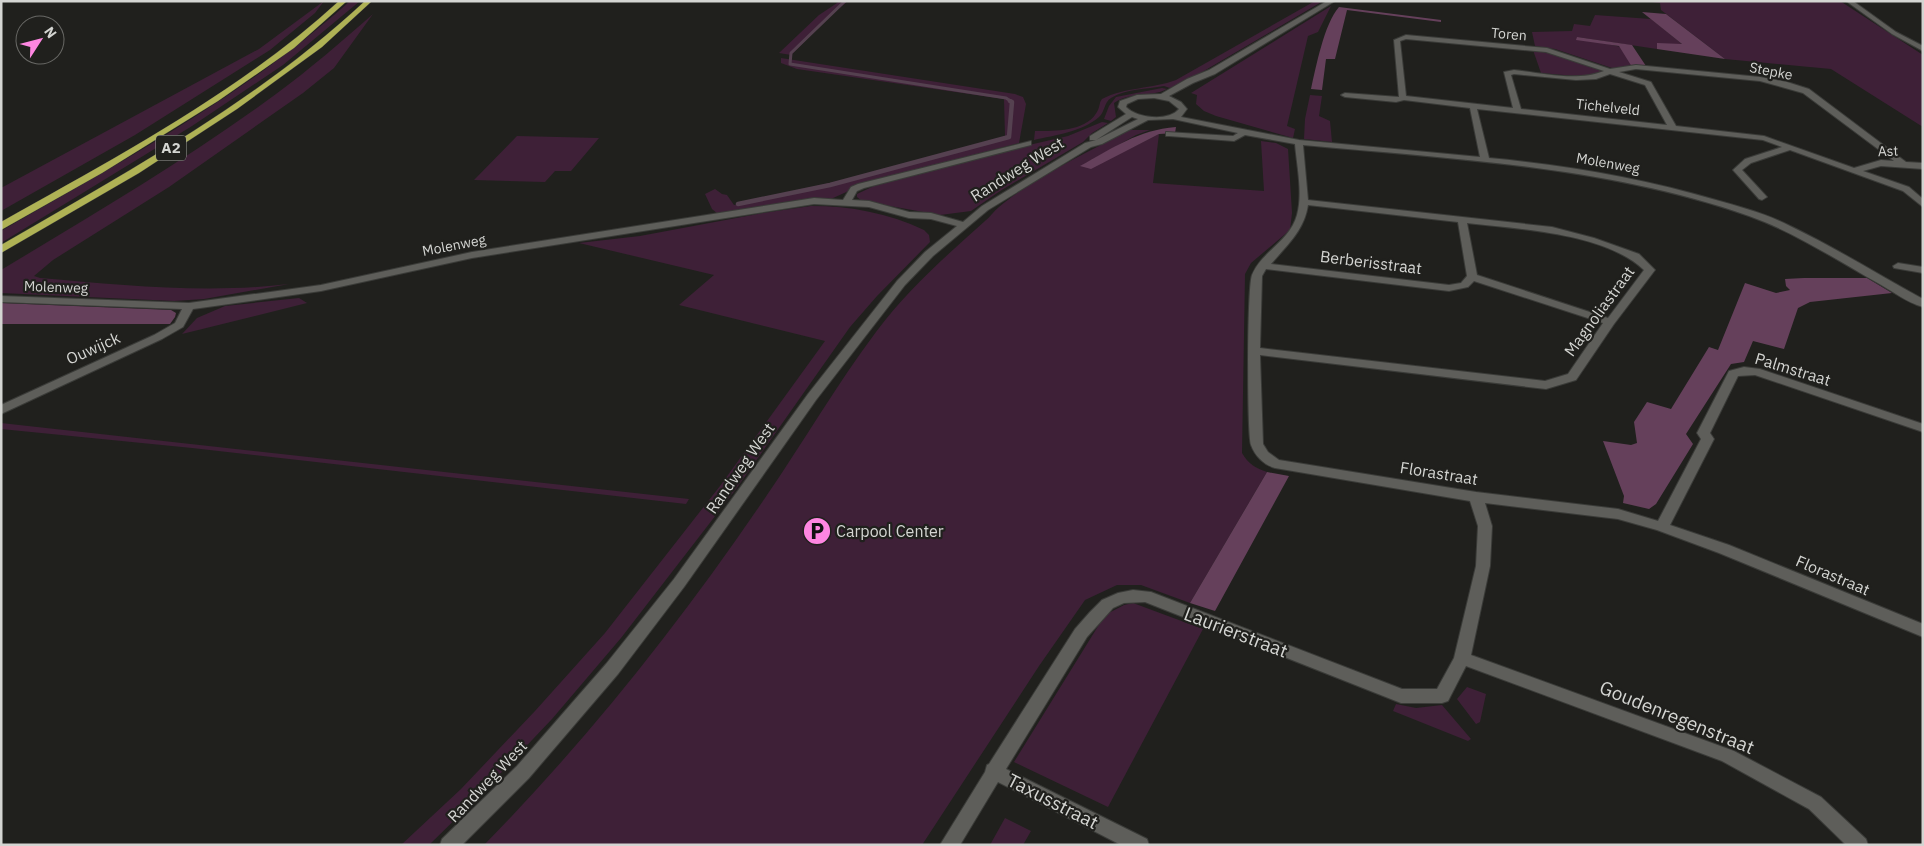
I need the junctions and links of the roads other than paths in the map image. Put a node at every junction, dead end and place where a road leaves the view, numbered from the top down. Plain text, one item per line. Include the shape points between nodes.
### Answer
1 (344, 1) edge
2 (369, 1) edge
3 (1332, 1) edge
4 (1849, 1) edge
5 (1923, 49) edge
6 (1611, 71) junction
7 (1212, 72) junction
8 (1345, 95) dead end
9 (1162, 97) junction
10 (1404, 98) junction
11 (1173, 100) junction
12 (1473, 106) junction
13 (1182, 112) junction
14 (1518, 112) junction
15 (1131, 114) junction
16 (1173, 117) junction
17 (1147, 118) junction
18 (1673, 128) junction
19 (1245, 132) junction
20 (1169, 134) dead end
21 (1299, 142) junction
22 (1028, 143) dead end
23 (1088, 145) junction
24 (1792, 147) junction
25 (1485, 159) junction
26 (1903, 164) junction
27 (1923, 166) edge
28 (1855, 170) junction
29 (1762, 197) dead end
30 (846, 202) junction
31 (1303, 202) junction
32 (1923, 204) edge
33 (1462, 219) junction
34 (1, 227) edge
35 (960, 228) junction
36 (1, 250) edge
37 (1263, 266) junction
38 (1898, 266) dead end
39 (1923, 270) edge
40 (1472, 277) junction
41 (1, 298) edge
42 (1923, 304) edge
43 (189, 306) junction
44 (1610, 322) junction
45 (1254, 351) junction
46 (1, 410) edge
47 (1923, 428) edge
48 (1476, 497) junction
49 (1662, 527) junction
50 (1922, 629) edge
51 (1462, 658) junction
52 (993, 772) junction
53 (449, 845) edge
54 (949, 845) edge
55 (1140, 845) edge
56 (1859, 845) edge

1 - 34 highway, A2 via 277,56 216,99
2 - 36 highway, A2 via 297,62 195,134
3 - 7 street
4 - 5 street
6 - 10 street, Toren via 1541,50 1401,38 1397,40 1401,95
6 - 14 street via 1596,77 1576,78 1507,74
6 - 18 street, Toren via 1648,84
6 - 26 street, Stepke via 1636,67 1760,79 1806,91
7 - 9 street
7 - 11 street
8 - 10 street, Tichelveld
9 - 11 street
9 - 15 street via 1142,96 1127,100 1122,107
10 - 12 street, Tichelveld
11 - 13 street via 1182,106
12 - 14 street, Tichelveld
12 - 25 street
13 - 16 street
13 - 19 street, Molenweg
14 - 18 street, Tichelveld
15 - 17 street
15 - 23 street, Randweg West via 1092,139
16 - 17 street
16 - 19 street, Molenweg
17 - 23 street, Randweg West
18 - 24 street, Tichelveld via 1764,138
19 - 20 street, Molenweg via 1234,138
19 - 21 street, Molenweg
21 - 25 street, Molenweg
21 - 31 street, Florastraat
22 - 30 street, Randweg West via 861,186 854,189
23 - 35 street, Randweg West
24 - 28 street, Tichelveld
24 - 29 street via 1748,161 1737,170
25 - 42 street, Molenweg via 1640,183 1753,214 1787,228
26 - 27 street, Ast
26 - 28 street, Ast via 1881,163
28 - 32 street, Tichelveld via 1906,189
30 - 35 street, Molenweg via 869,204 923,222
30 - 43 street, Molenweg via 814,201 558,240 321,288
31 - 33 street, Magnoliastraat
31 - 37 street, Florastraat via 1304,209 1293,234
33 - 40 street
33 - 44 street, Magnoliastraat via 1552,230 1635,256 1650,270
35 - 53 street, Randweg West via 901,284 812,397 679,583 612,669 523,772
37 - 40 street, Berberisstraat via 1449,288 1464,284
37 - 45 street, Florastraat via 1257,276
38 - 39 street
40 - 44 street
41 - 43 street, Molenweg
43 - 46 street, Ouwijck via 179,325 158,338
44 - 45 street, Magnoliastraat via 1572,377 1546,385
45 - 48 street, Florastraat via 1257,444 1263,455 1275,464
47 - 49 street, Palmstraat via 1756,372 1734,373 1703,433 1708,438
48 - 49 street, Florastraat via 1618,514
48 - 51 street, Laurierstraat via 1485,526 1483,566
49 - 50 street, Florastraat
51 - 52 street, Laurierstraat via 1442,696 1401,696 1146,596 1129,595 1106,604 1081,633
51 - 56 street, Goudenregenstraat via 1728,756 1815,803
52 - 54 street, Laurierstraat
52 - 55 street, Taxusstraat

